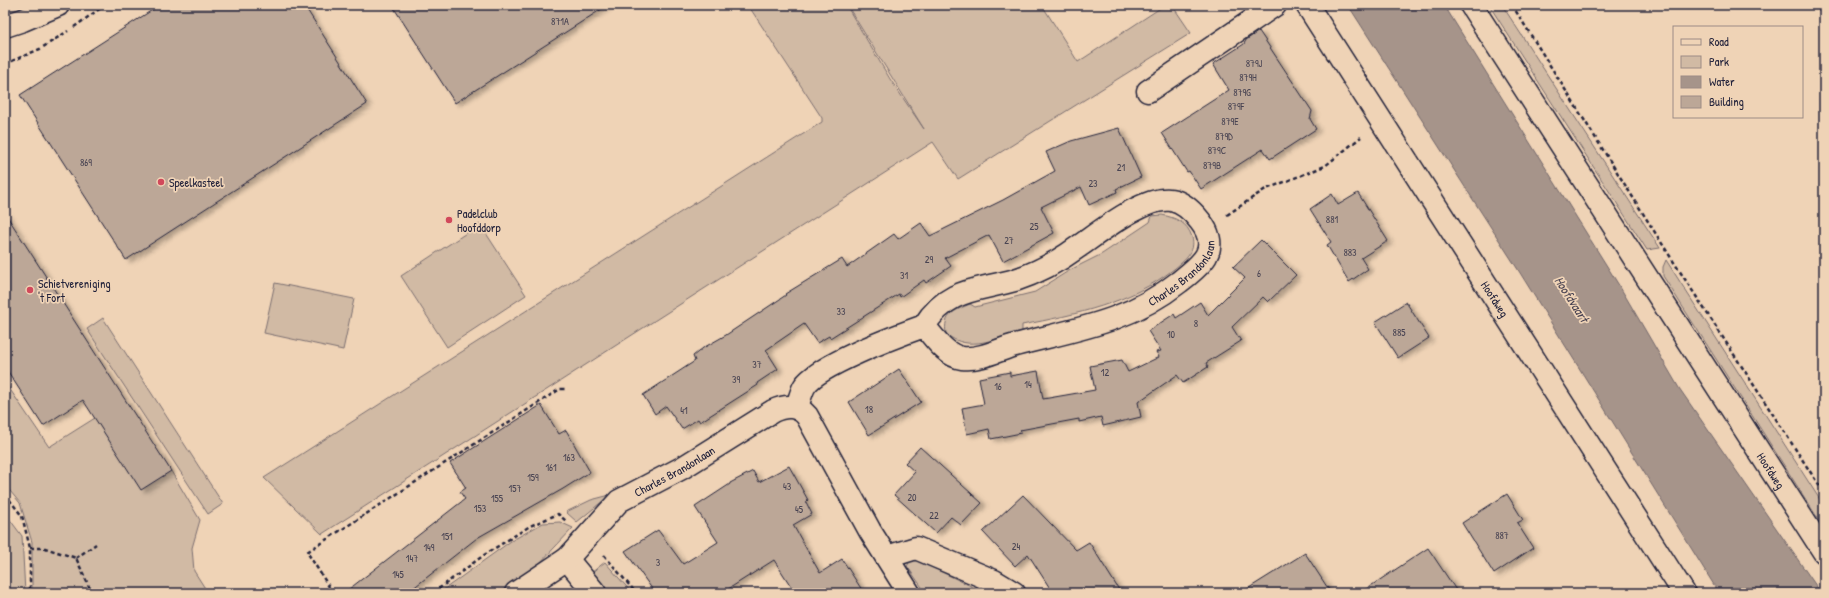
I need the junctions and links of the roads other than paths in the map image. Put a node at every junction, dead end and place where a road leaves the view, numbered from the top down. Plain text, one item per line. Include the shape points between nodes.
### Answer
1 (58, 5) edge
2 (1274, 5) edge
3 (1307, 5) edge
4 (1471, 5) edge
5 (5, 26) edge
6 (1148, 90) dead end
7 (924, 326) junction
8 (797, 408) junction
9 (1824, 552) edge
10 (887, 557) junction
11 (567, 559) junction
12 (516, 593) edge
13 (595, 593) edge
14 (909, 593) edge
15 (1014, 593) edge
16 (1684, 593) edge

1 - 5 street
2 - 6 street
3 - 16 street, Hoofdweg
4 - 9 street, Hoofdweg
7 - 7 street, Charles Brandonlaan via 944,348 960,358 976,358 1109,321 1170,289 1191,272 1206,256 1210,242 1206,229 1186,206 1172,200 1155,200 1134,210 1045,268 1016,280 960,294 941,303
7 - 8 street via 846,358 822,371 804,386
8 - 10 street via 807,416
8 - 11 street, Charles Brandonlaan via 783,406 773,411 682,468 620,501
10 - 14 street
10 - 15 street via 916,548 994,581
11 - 12 street, Charles Brandonlaan
11 - 13 street

